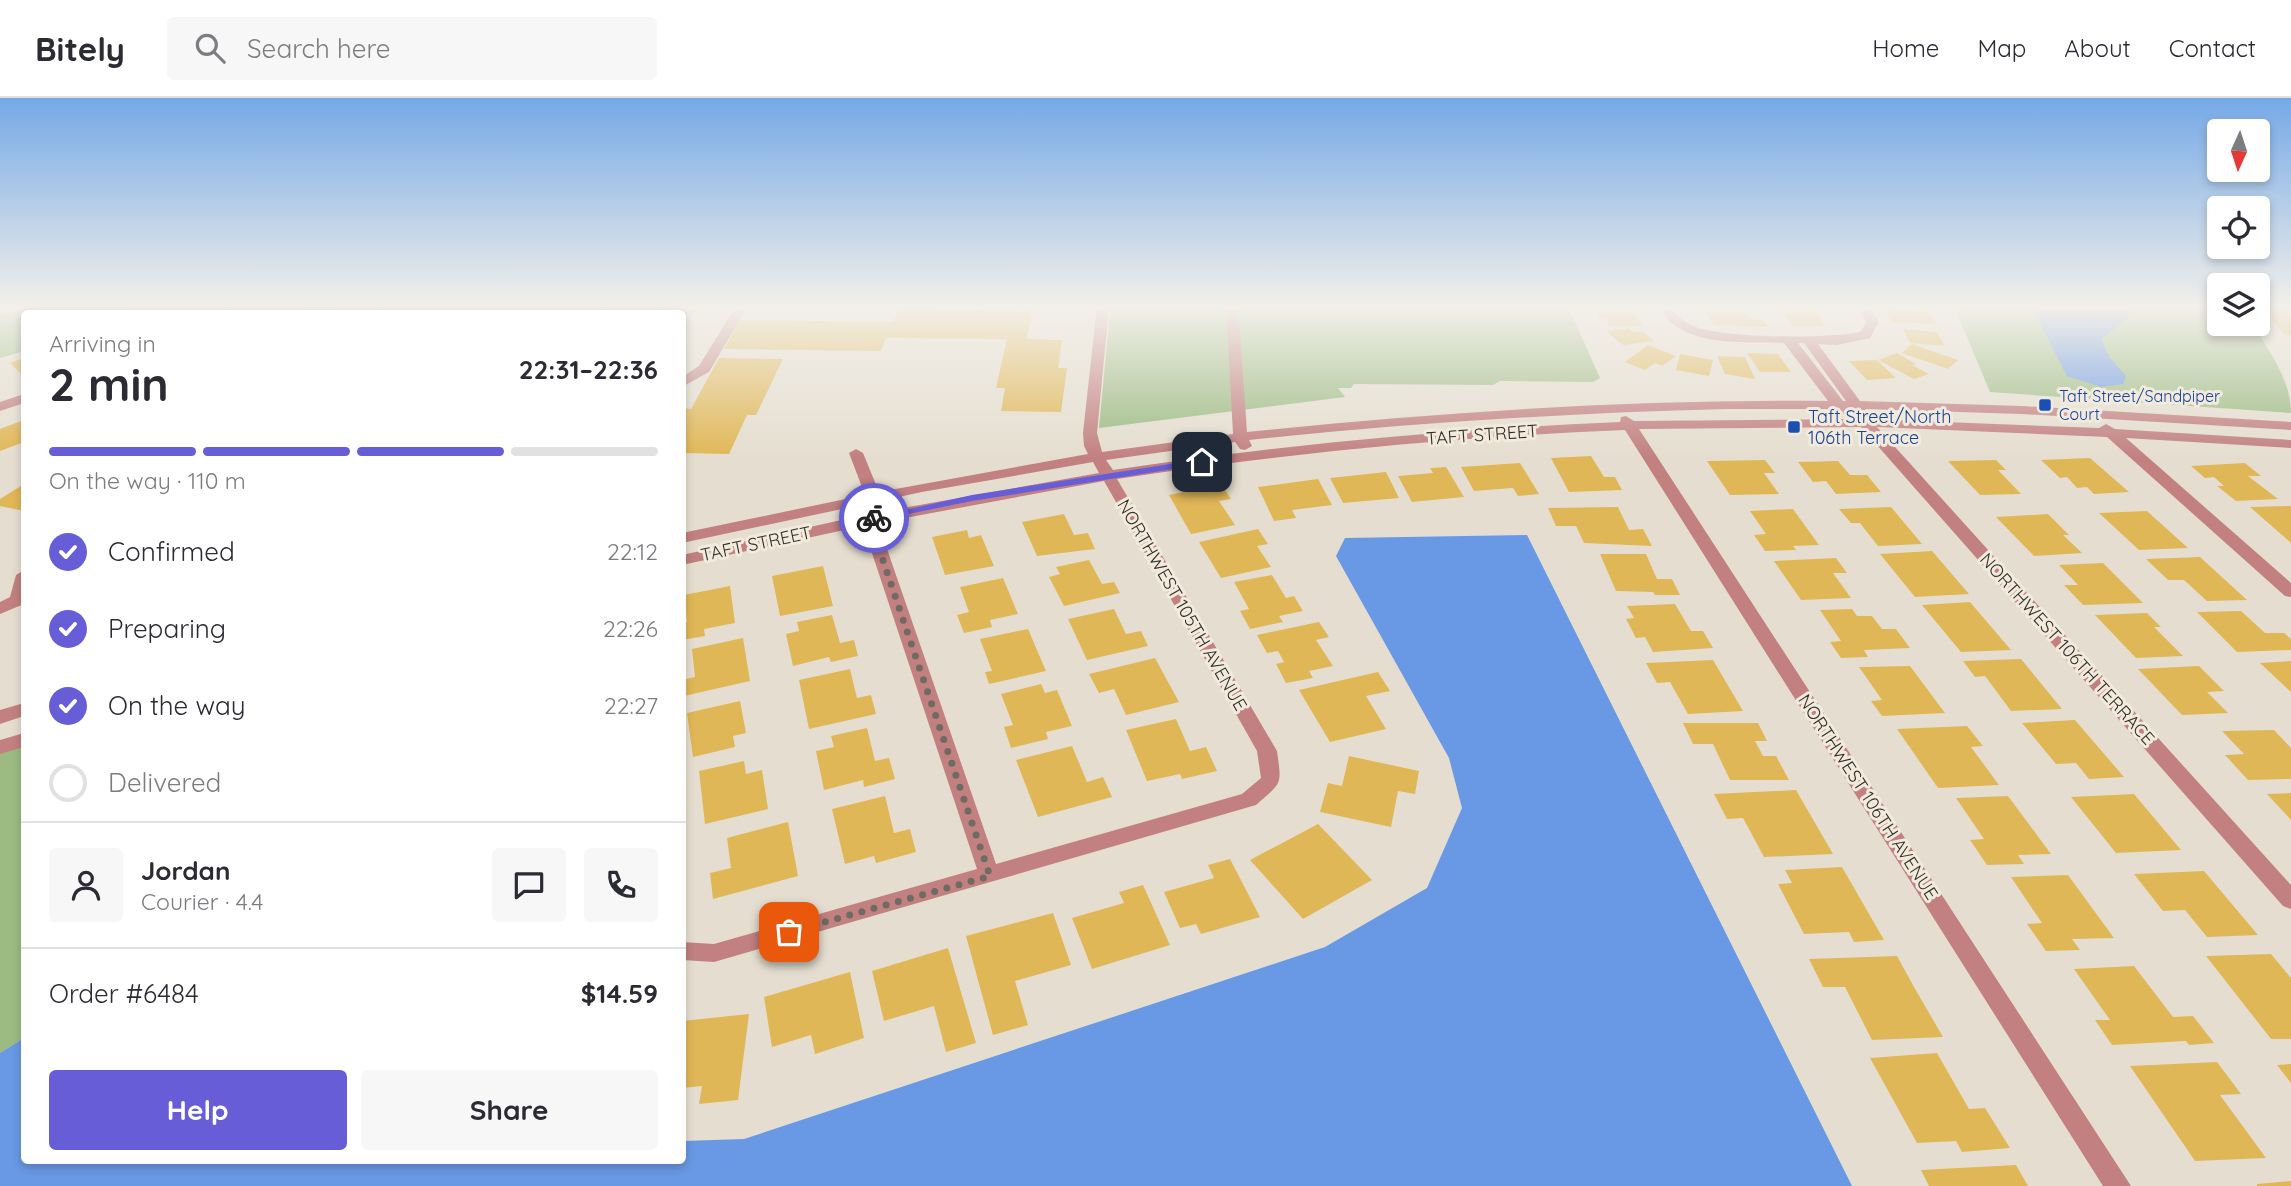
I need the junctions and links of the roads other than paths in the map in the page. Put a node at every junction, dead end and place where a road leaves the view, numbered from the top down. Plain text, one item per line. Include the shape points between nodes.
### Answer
1 (711, 357) edge
2 (1098, 357) edge
3 (1235, 357) edge
4 (1802, 357) edge
5 (1821, 357) edge
6 (686, 380) edge
7 (21, 399) edge
8 (1838, 404) junction
9 (1858, 404) junction
10 (0, 407) edge
11 (1618, 408) junction
12 (2091, 413) junction
13 (1865, 423) junction
14 (1630, 426) junction
15 (2291, 426) edge
16 (2109, 432) junction
17 (1240, 437) junction
18 (2291, 444) edge
19 (856, 453) dead end
20 (1249, 456) junction
21 (1095, 457) junction
22 (1107, 476) junction
23 (873, 496) junction
24 (869, 519) junction
25 (686, 537) edge
26 (686, 559) edge
27 (2291, 592) edge
28 (21, 599) edge
29 (0, 608) edge
30 (21, 711) edge
31 (0, 717) edge
32 (21, 741) edge
33 (0, 747) edge
34 (990, 876) junction
35 (2291, 900) edge
36 (686, 951) edge
37 (2118, 1186) edge

1 - 6 street via 704,369
2 - 21 street, NORTHWEST 105TH AVENUE via 1090,433
3 - 17 street
4 - 8 street, NORTHWEST 106TH TERRACE
5 - 9 street
7 - 10 street
8 - 9 street, TAFT STREET
8 - 11 street, TAFT STREET
8 - 13 street, NORTHWEST 106TH TERRACE
9 - 12 street, TAFT STREET
9 - 13 street
11 - 14 street, NORTHWEST 106TH AVENUE
11 - 17 street, TAFT STREET via 1454,417
12 - 15 street, TAFT STREET
12 - 16 street
13 - 14 street, TAFT STREET
13 - 16 street, TAFT STREET
13 - 35 street, NORTHWEST 106TH TERRACE
14 - 20 street, TAFT STREET via 1460,435
14 - 37 street, NORTHWEST 106TH AVENUE
16 - 18 street, TAFT STREET
16 - 27 street
17 - 20 street
17 - 21 street, TAFT STREET
19 - 23 street
20 - 22 street, TAFT STREET
21 - 22 street, NORTHWEST 105TH AVENUE
21 - 23 street, TAFT STREET
22 - 24 street, TAFT STREET
22 - 34 street, NORTHWEST 105TH AVENUE via 1268,751 1272,780 1249,800
23 - 25 street, TAFT STREET
24 - 26 street, TAFT STREET
24 - 34 street
28 - 29 street
30 - 31 street
32 - 33 street
34 - 36 street via 714,953

